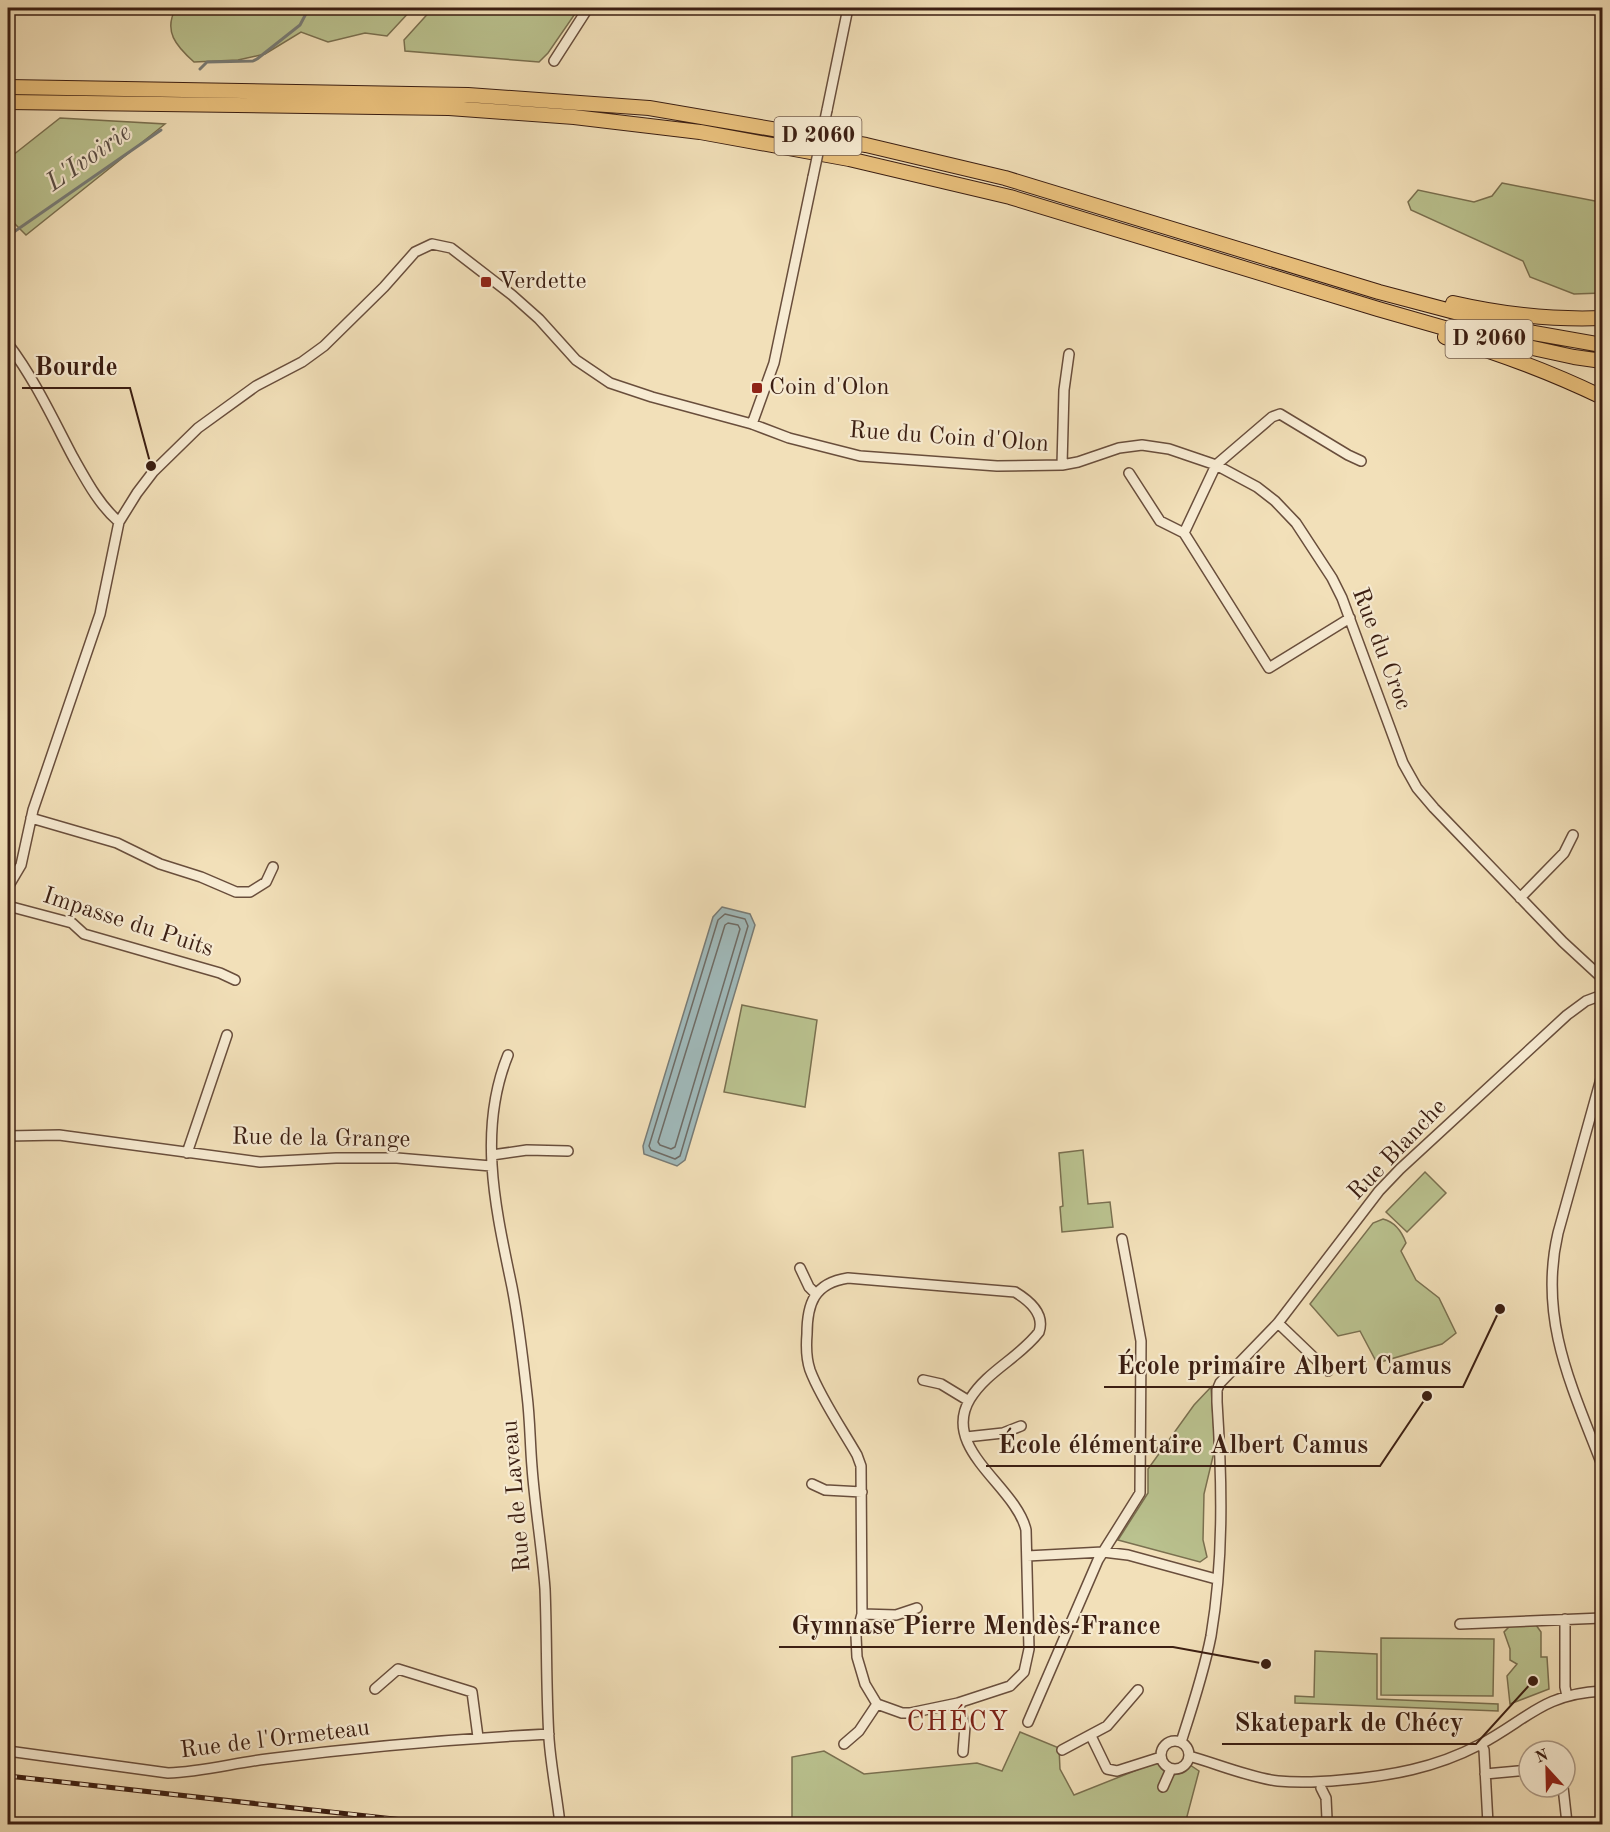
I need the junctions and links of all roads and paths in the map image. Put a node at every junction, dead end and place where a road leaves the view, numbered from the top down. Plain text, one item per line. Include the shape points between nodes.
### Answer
1 (588, 8) edge
2 (848, 8) edge
3 (554, 61) dead end
4 (8, 87) edge
5 (8, 102) edge
6 (1312, 272) junction
7 (1378, 309) junction
8 (1602, 318) edge
9 (8, 344) edge
10 (1602, 345) edge
11 (1069, 354) dead end
12 (1602, 361) edge
13 (1602, 397) edge
14 (752, 424) junction
15 (1361, 461) dead end
16 (1062, 465) junction
17 (1216, 465) junction
18 (1129, 473) dead end
19 (119, 522) junction
20 (1184, 532) junction
21 (1350, 618) junction
22 (31, 818) junction
23 (1573, 836) dead end
24 (273, 867) dead end
25 (10, 876) edge
26 (8, 888) edge
27 (1520, 897) junction
28 (8, 906) edge
29 (1602, 978) edge
30 (234, 980) dead end
31 (1602, 995) edge
32 (227, 1035) dead end
33 (508, 1055) dead end
34 (1602, 1075) edge
35 (8, 1136) edge
36 (568, 1151) dead end
37 (187, 1153) junction
38 (492, 1155) junction
39 (491, 1166) junction
40 (1122, 1239) dead end
41 (800, 1268) dead end
42 (816, 1293) junction
43 (1278, 1323) junction
44 (1328, 1371) dead end
45 (923, 1380) dead end
46 (969, 1401) junction
47 (1021, 1426) dead end
48 (966, 1437) junction
49 (1602, 1465) edge
50 (812, 1484) dead end
51 (862, 1492) junction
52 (1103, 1552) junction
53 (1027, 1556) junction
54 (1216, 1579) junction
55 (917, 1608) dead end
56 (862, 1614) junction
57 (1602, 1618) edge
58 (1565, 1619) junction
59 (1460, 1624) dead end
60 (375, 1689) dead end
61 (1137, 1690) dead end
62 (1602, 1691) edge
63 (1567, 1696) junction
64 (958, 1703) junction
65 (877, 1704) junction
66 (1028, 1722) dead end
67 (549, 1734) junction
68 (1091, 1736) junction
69 (477, 1737) junction
70 (1181, 1742) junction
71 (844, 1744) dead end
72 (1481, 1744) junction
73 (1062, 1750) dead end
74 (8, 1751) edge
75 (963, 1752) dead end
76 (1189, 1756) junction
77 (1156, 1759) junction
78 (1171, 1769) junction
79 (1517, 1771) edge
80 (1485, 1774) junction
81 (1163, 1787) dead end
82 (1321, 1788) dead end
83 (1564, 1799) edge
84 (1327, 1819) dead end
85 (560, 1824) edge
86 (1488, 1824) edge
87 (1570, 1824) edge

1 - 3 street
2 - 14 street, bridge via 776,352
4 - 6 highway, D 2060 via 468,95 649,108 866,146 1005,178
5 - 7 highway, D 2060 via 449,108 700,132 849,159 1010,196
6 - 8 highway via 1494,311
6 - 10 highway, D 2060 via 1534,333
7 - 12 highway, D 2060 via 1455,331
7 - 13 highway via 1418,329 1568,380
9 - 19 street via 92,489
11 - 16 street
14 - 16 street, Rue du Coin d'Olon via 860,456 997,466
14 - 19 street, Rue du Coin d'Olon via 610,383 576,360 512,295 451,248 438,244 415,252 324,346 256,386 178,445 153,472
15 - 17 street via 1280,414
16 - 17 street, Rue du Croc via 1142,445
17 - 20 street
17 - 21 street, Rue du Croc via 1257,487 1296,523 1332,578
18 - 20 street via 1160,521
19 - 22 street via 100,614
20 - 21 street via 1269,668
21 - 27 street, Rue du Croc via 1403,763 1417,788
22 - 24 street via 117,843 159,864 236,892 250,892 266,882
22 - 25 street via 21,865
23 - 27 street via 1564,853
25 - 26 street
27 - 29 street, Rue du Croc
28 - 30 street, Impasse du Puits via 72,923 84,934
31 - 43 street, Rue Blanche via 1567,1015 1400,1169
32 - 37 street
33 - 38 street, Rue de Laveau via 491,1118
34 - 49 street via 1553,1253 1551,1290 1557,1340
35 - 37 street, Rue de la Grange via 59,1135
36 - 38 street via 527,1150
37 - 39 street, Rue de la Grange via 260,1162 397,1158
38 - 39 street, Rue de Laveau
39 - 67 street, Rue de Laveau via 528,1397 545,1588
40 - 52 street via 1141,1341 1140,1493
41 - 42 street
42 - 46 street via 830,1283 848,1278 1003,1290 1024,1297 1040,1316 1039,1332 991,1375
42 - 51 street via 807,1312 808,1362 857,1455
43 - 44 street
43 - 54 street, Rue Blanche via 1217,1390 1221,1484
45 - 46 street via 941,1384
46 - 48 street via 963,1420
47 - 48 street via 1003,1433
48 - 53 street via 979,1463 1012,1500 1023,1519
50 - 51 street via 825,1490
51 - 56 street
52 - 53 street
52 - 54 street
52 - 66 street
53 - 64 street via 1029,1649 1024,1672 1010,1686
54 - 70 street via 1210,1637
55 - 56 street via 896,1614
56 - 65 street via 856,1636 857,1657
57 - 58 street
58 - 59 street
58 - 63 street
60 - 69 street via 398,1669 472,1692
61 - 68 street via 1112,1723
62 - 63 street
63 - 72 street via 1537,1708
64 - 65 street via 910,1713
64 - 75 street via 965,1726
65 - 71 street via 859,1731
67 - 69 street, Rue de l'Ormeteau
67 - 85 street, Rue de Laveau
68 - 73 street
68 - 77 street via 1107,1769 1117,1771
69 - 74 street, Rue de l'Ormeteau via 277,1757 184,1773
70 - 76 street
70 - 77 street via 1164,1745
72 - 76 street via 1396,1775 1321,1782 1277,1781
72 - 80 street
76 - 78 street via 1181,1768
77 - 78 street
78 - 81 street
79 - 80 street
80 - 86 street
82 - 84 street via 1326,1798
83 - 87 street

